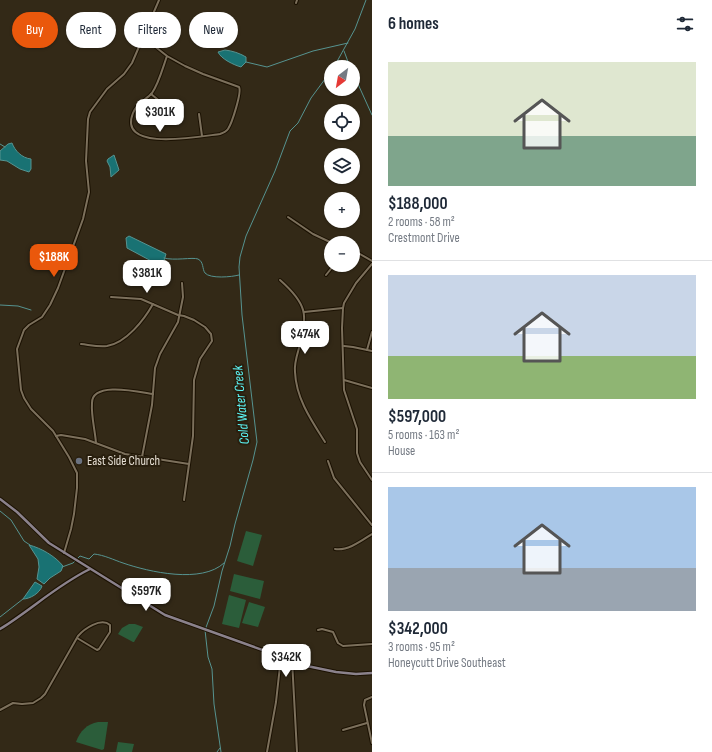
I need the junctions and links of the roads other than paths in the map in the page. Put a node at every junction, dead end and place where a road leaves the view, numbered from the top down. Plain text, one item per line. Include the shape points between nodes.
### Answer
1 (158, 0) edge
2 (297, 0) edge
3 (296, 3) dead end
4 (153, 12) edge
5 (139, 48) edge
6 (157, 48) edge
7 (167, 56) junction
8 (151, 94) junction
9 (162, 103) dead end
10 (199, 114) dead end
11 (202, 136) junction
12 (288, 217) dead end
13 (324, 239) edge
14 (360, 254) edge
15 (372, 260) edge
16 (372, 264) edge
17 (328, 272) edge
18 (326, 275) dead end
19 (280, 280) dead end
20 (182, 283) dead end
21 (110, 297) dead end
22 (153, 304) junction
23 (343, 308) junction
24 (304, 312) junction
25 (180, 315) junction
26 (372, 332) edge
27 (81, 344) dead end
28 (343, 346) junction
29 (367, 350) junction
30 (372, 351) edge
31 (344, 380) junction
32 (372, 388) edge
33 (153, 394) junction
34 (56, 436) junction
35 (325, 442) dead end
36 (96, 443) junction
37 (142, 457) junction
38 (328, 461) dead end
39 (189, 464) junction
40 (372, 480) edge
41 (0, 499) edge
42 (184, 500) dead end
43 (372, 525) edge
44 (372, 534) edge
45 (335, 549) dead end
46 (64, 553) junction
47 (90, 569) junction
48 (0, 629) edge
49 (318, 630) dead end
50 (77, 638) junction
51 (372, 644) edge
52 (281, 656) junction
53 (292, 660) junction
54 (372, 673) edge
55 (372, 697) edge
56 (0, 710) edge
57 (367, 723) junction
58 (343, 730) dead end
59 (372, 743) edge
60 (267, 752) edge
61 (297, 752) edge

1 - 4 street
2 - 3 street
5 - 34 street via 128,69 106,89 90,112 86,161 89,192 83,220 50,305 42,317 24,330 18,346 24,398
6 - 7 street
7 - 8 street
7 - 11 street via 198,72 239,86 229,127 220,134
8 - 9 street
8 - 11 street via 140,102 133,114 132,123 136,132 158,139
10 - 11 street
12 - 13 street
14 - 15 street
16 - 23 street via 356,283
17 - 18 street
19 - 24 street via 296,294
20 - 25 street
21 - 22 street via 141,299
22 - 25 street
22 - 27 street via 144,319 118,342 101,346
23 - 24 street
23 - 28 street
24 - 35 street via 304,329 295,375 304,408
25 - 33 street via 157,361
25 - 39 street via 201,324 210,331 212,337 195,374 193,436
26 - 29 street
28 - 29 street
28 - 31 street
29 - 30 street
31 - 32 street
31 - 40 street via 345,393 357,429 357,453
33 - 36 street via 110,389 98,392 92,402
33 - 37 street
34 - 36 street via 74,437
34 - 46 street via 74,465 77,476 71,529
36 - 37 street via 120,453
37 - 39 street
38 - 43 street via 334,478
39 - 42 street
41 - 46 main road via 44,539
44 - 45 street via 351,546
46 - 47 main road
47 - 48 main road via 60,585
47 - 52 main road via 174,619
49 - 51 street via 333,632 338,643 343,646
50 - 50 street via 95,624 105,622 110,625 110,632 97,650
50 - 56 street via 41,698 28,704 13,703
52 - 53 main road
52 - 60 street
53 - 54 main road via 336,672
53 - 61 street
55 - 57 street via 364,702
57 - 58 street
57 - 59 street

